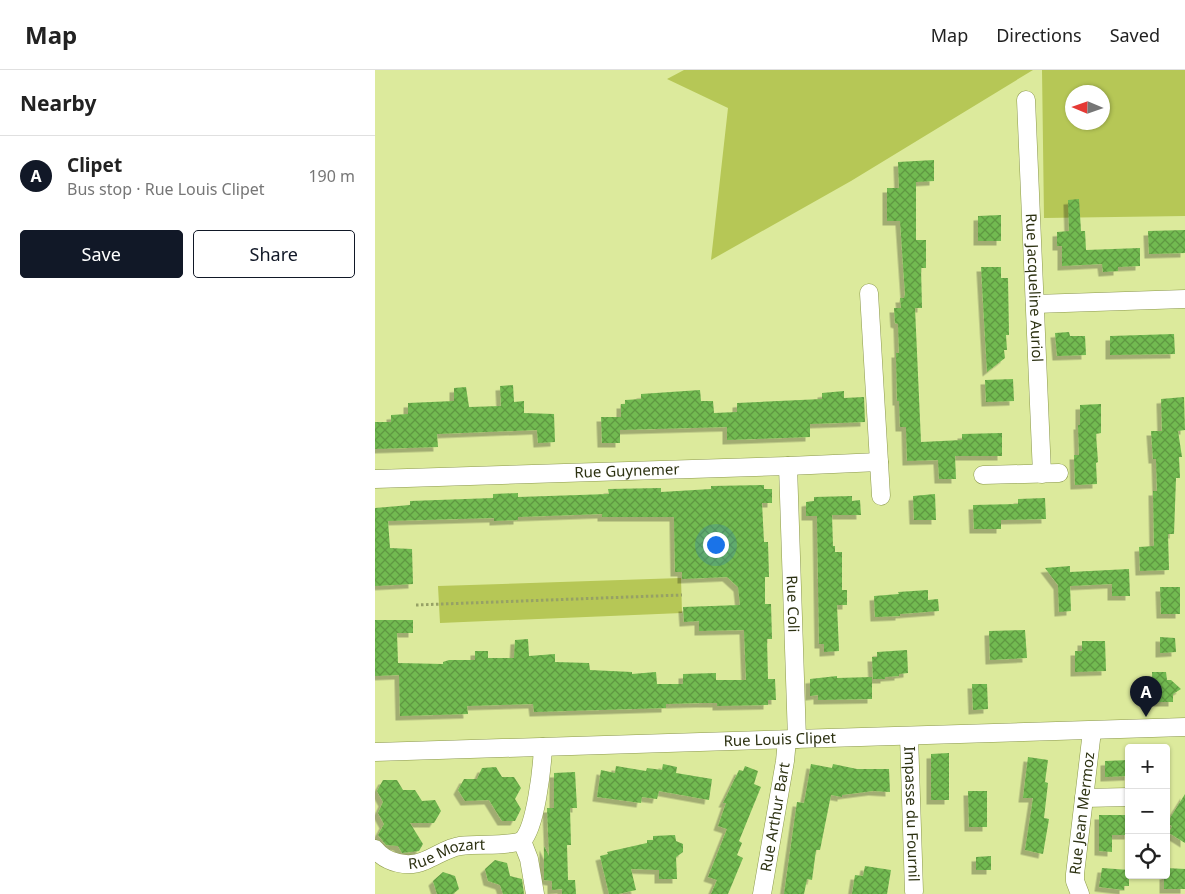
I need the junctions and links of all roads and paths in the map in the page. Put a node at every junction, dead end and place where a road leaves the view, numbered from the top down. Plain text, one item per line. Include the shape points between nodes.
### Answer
1 (1026, 100) dead end
2 (869, 293) dead end
3 (1185, 298) edge
4 (1035, 304) junction
5 (879, 462) junction
6 (788, 466) junction
7 (983, 476) dead end
8 (375, 479) edge
9 (881, 496) dead end
10 (682, 595) dead end
11 (416, 605) dead end
12 (1185, 727) edge
13 (1092, 731) junction
14 (909, 736) junction
15 (792, 740) junction
16 (543, 747) junction
17 (375, 752) edge
18 (1125, 796) edge
19 (1084, 798) junction
20 (522, 841) junction
21 (375, 849) edge
22 (914, 891) dead end
23 (535, 894) edge
24 (762, 894) edge
25 (1080, 894) edge

1 - 4 street, Rue Jacqueline Auriol
2 - 5 street
3 - 4 street
4 - 7 street, Rue Jacqueline Auriol via 1051,474
5 - 6 street, Rue Guynemer
5 - 9 street
6 - 8 street, Rue Guynemer
6 - 15 street, Rue Coli
10 - 11 path
12 - 13 street, Rue Louis Clipet
13 - 14 street, Rue Louis Clipet
13 - 19 street, Rue Jean Mermoz
14 - 15 street, Rue Louis Clipet
14 - 22 street, Impasse du Fournil
15 - 16 street, Rue Louis Clipet
15 - 24 street, Rue Arthur Bart via 785,761
16 - 17 street, Rue Louis Clipet
16 - 20 street via 541,779 529,830
18 - 19 street
19 - 25 street, Rue Jean Mermoz via 1075,874
20 - 21 street, Rue Mozart via 452,848 426,861 409,864 391,861
20 - 23 street via 529,859

